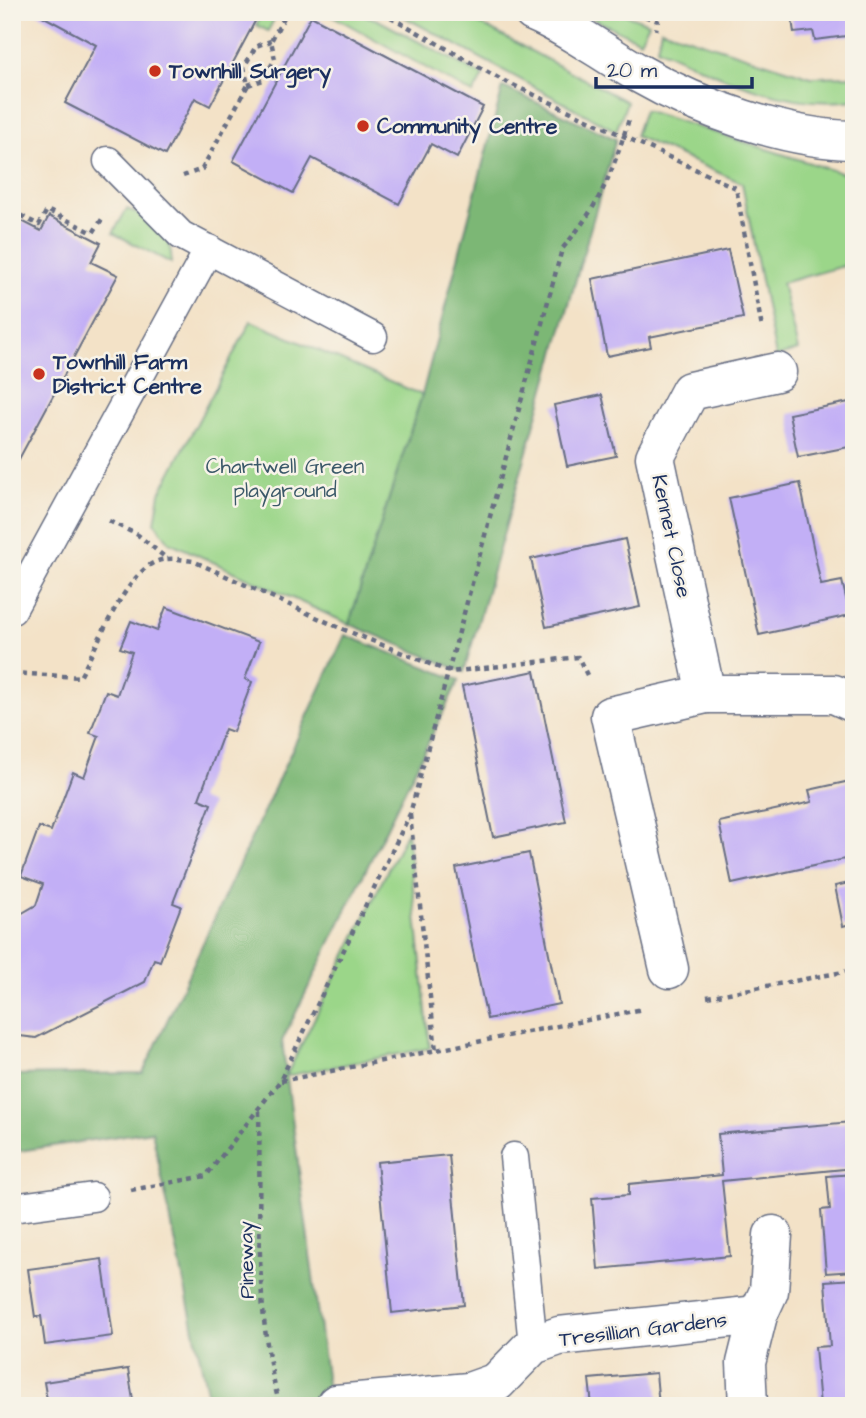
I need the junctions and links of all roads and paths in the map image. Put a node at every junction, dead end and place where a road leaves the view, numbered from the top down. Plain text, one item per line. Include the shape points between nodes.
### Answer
1 (287, 12) edge
2 (382, 12) edge
3 (533, 12) edge
4 (271, 41) junction
5 (642, 76) junction
6 (623, 138) junction
7 (854, 140) edge
8 (108, 162) dead end
9 (209, 250) junction
10 (373, 337) dead end
11 (774, 373) joint
12 (71, 502) junction
13 (166, 559) junction
14 (12, 610) edge
15 (450, 672) junction
16 (12, 673) edge
17 (706, 694) junction
18 (854, 703) edge
19 (610, 716) junction
20 (410, 814) junction
21 (670, 969) dead end
22 (854, 970) edge
23 (705, 997) dead end
24 (651, 1008) dead end
25 (436, 1051) junction
26 (280, 1082) junction
27 (259, 1111) junction
28 (514, 1157) dead end
29 (93, 1197) joint
30 (12, 1208) edge
31 (773, 1235) dead end
32 (758, 1315) junction
33 (533, 1345) junction
34 (336, 1404) dead end
35 (280, 1406) edge
36 (748, 1406) edge

1 - 4 path
2 - 6 path via 500,79
3 - 5 street
4 - 4 path via 256,47 244,67 248,85 263,80 275,59
5 - 6 path
5 - 7 street via 729,114 822,140
6 - 11 path via 736,188
6 - 15 path via 606,188 562,250
8 - 9 lane via 181,235
9 - 10 lane
9 - 12 lane
11 - 17 street, Kennet Close via 690,391 655,457
12 - 13 path via 138,535
12 - 14 lane
13 - 15 path via 193,561
13 - 16 path via 154,562 136,577 80,677
15 - 19 path via 578,657
15 - 20 path
17 - 18 street via 834,694
17 - 19 street
19 - 21 street
20 - 25 path
20 - 26 path
22 - 23 path
24 - 25 path
25 - 26 path
26 - 27 path
27 - 29 path via 206,1175
27 - 35 path, Pineway via 262,1307
28 - 33 lane
29 - 30 lane
31 - 32 street, Tresillian Gardens via 769,1291
32 - 33 street, Tresillian Gardens via 559,1336
32 - 36 street, Tresillian Gardens via 746,1363
33 - 34 street, Tresillian Gardens via 497,1382 468,1392

